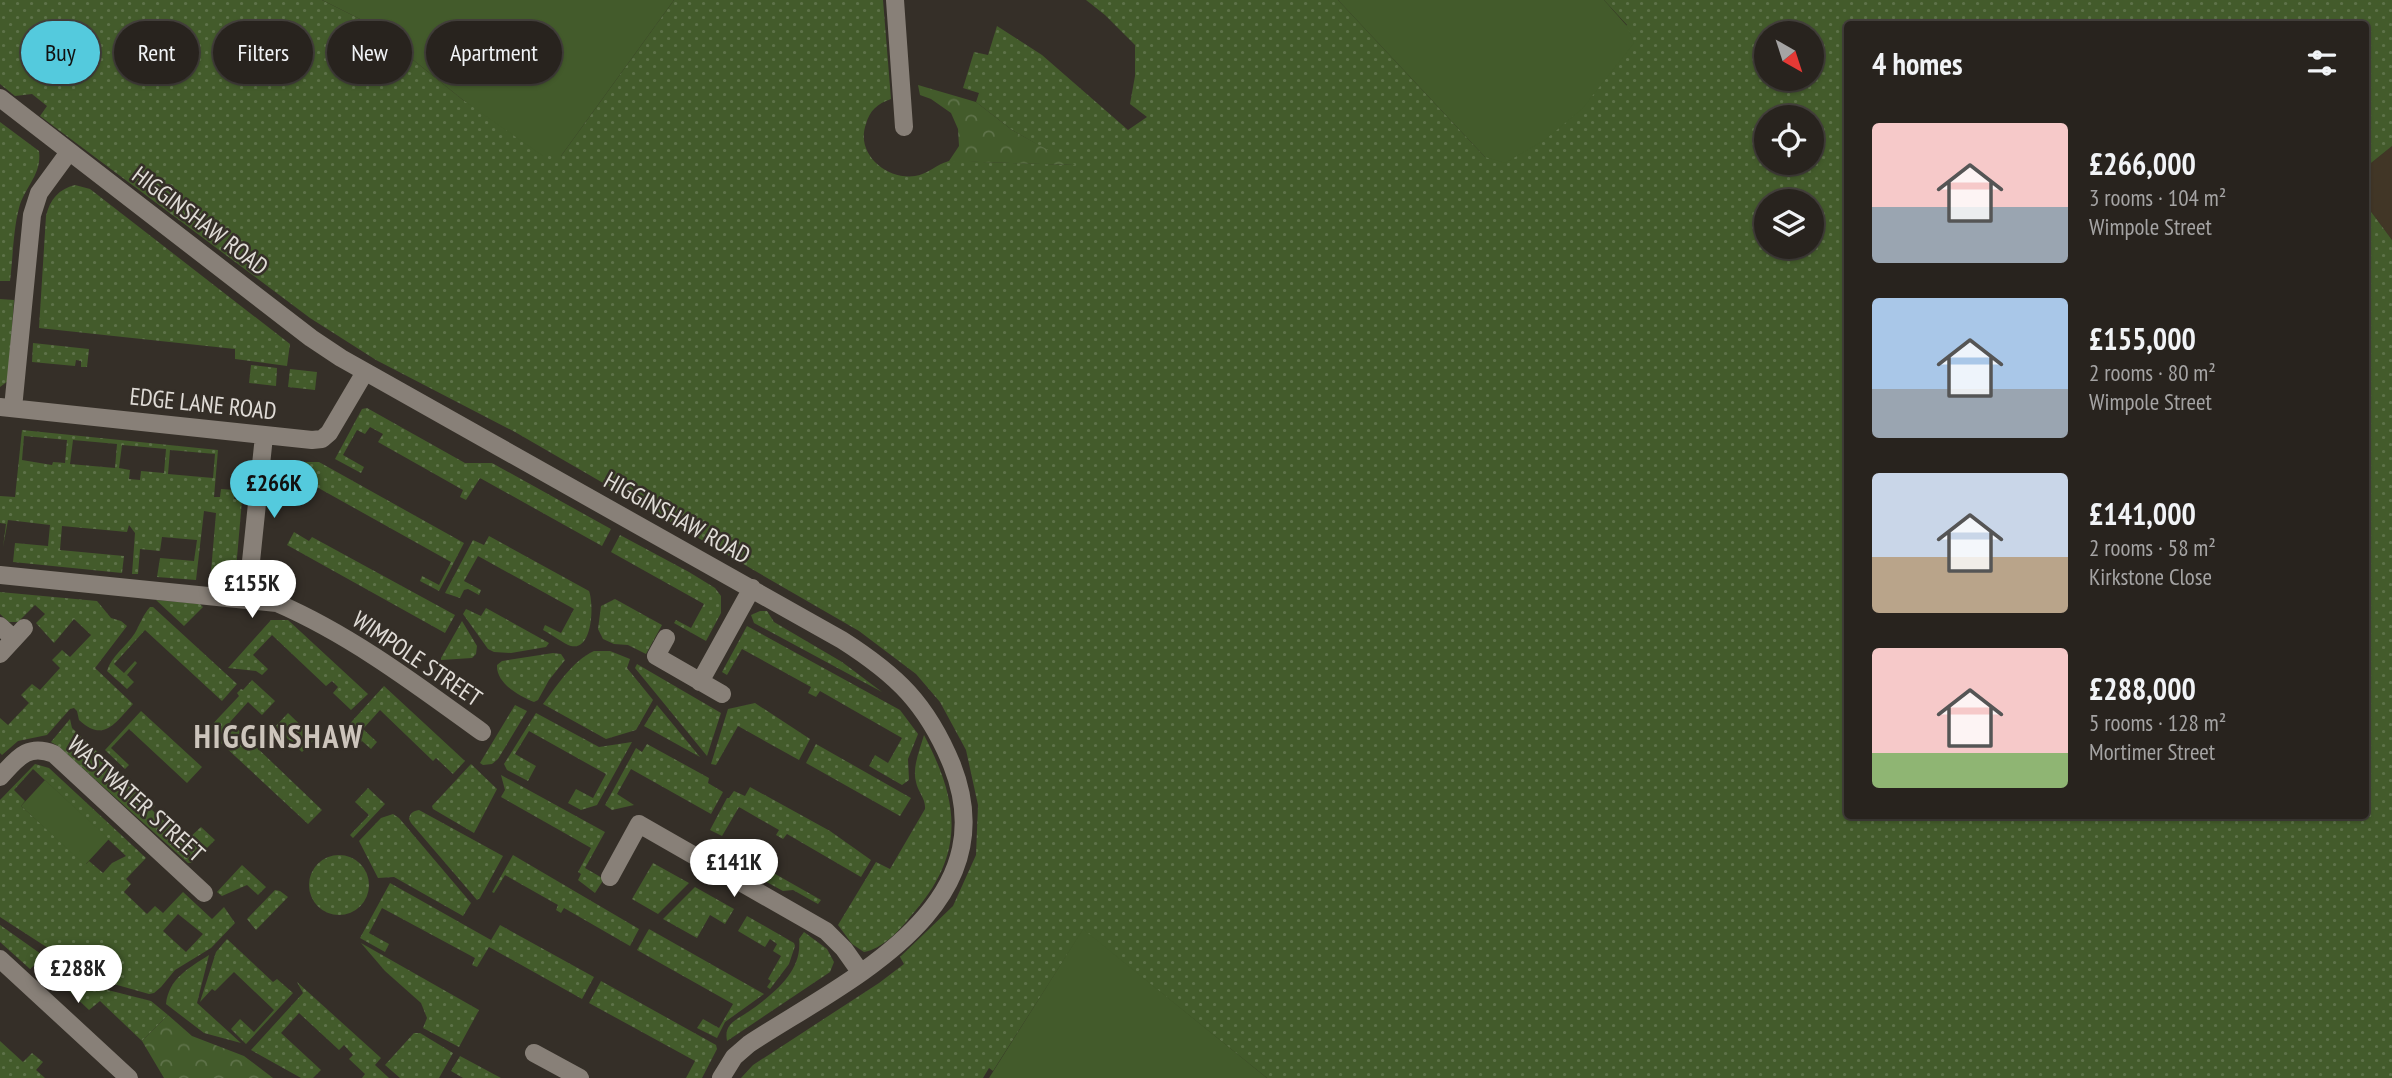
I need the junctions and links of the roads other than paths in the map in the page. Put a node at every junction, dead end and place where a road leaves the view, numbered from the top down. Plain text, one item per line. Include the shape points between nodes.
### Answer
1 (895, 0) edge
2 (0, 98) edge
3 (904, 127) dead end
4 (69, 152) junction
5 (365, 372) junction
6 (7, 408) edge
7 (264, 436) junction
8 (0, 575) edge
9 (752, 588) junction
10 (247, 600) junction
11 (0, 626) edge
12 (666, 638) dead end
13 (0, 654) edge
14 (700, 682) junction
15 (722, 694) dead end
16 (482, 732) dead end
17 (0, 777) edge
18 (610, 877) dead end
19 (204, 893) dead end
20 (0, 958) edge
21 (861, 973) junction
22 (534, 1053) dead end
23 (129, 1078) edge
24 (580, 1078) edge
25 (721, 1078) edge

1 - 3 street
2 - 4 street, HIGGINSHAW ROAD
4 - 5 street, HIGGINSHAW ROAD via 311,338
4 - 6 street via 39,193 32,215
5 - 7 street, EDGE LANE ROAD via 337,422 321,439
5 - 9 street, HIGGINSHAW ROAD
6 - 7 street, EDGE LANE ROAD
7 - 10 street
8 - 10 street, WIMPOLE STREET
9 - 14 street
9 - 21 street, HIGGINSHAW ROAD via 866,655 907,689 930,720 955,772 965,820 947,887 916,929
10 - 16 street, WIMPOLE STREET via 277,603 302,614 410,680
11 - 13 street via 19,634
12 - 14 street via 656,656
14 - 15 street
17 - 19 street, WASTWATER STREET via 25,753 42,749 54,754
18 - 21 street via 639,824 826,931
20 - 23 street
21 - 25 street, HIGGINSHAW ROAD via 749,1044 734,1056
22 - 24 street

